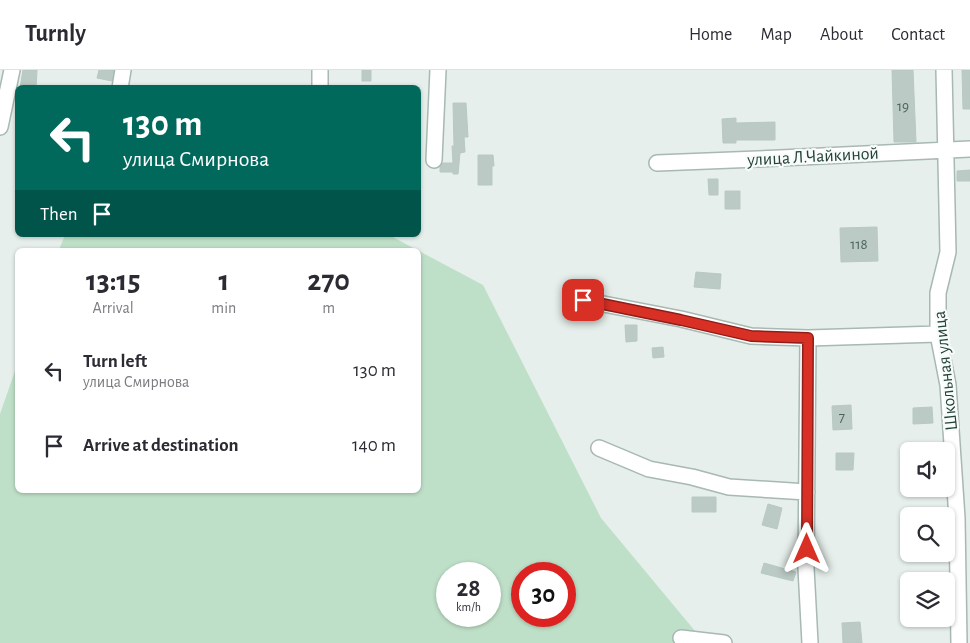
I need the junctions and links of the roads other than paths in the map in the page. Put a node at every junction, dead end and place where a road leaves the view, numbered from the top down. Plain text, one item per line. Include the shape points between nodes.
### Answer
1 (12, 70) edge
2 (123, 70) edge
3 (320, 70) edge
4 (438, 70) edge
5 (944, 70) edge
6 (120, 85) edge
7 (320, 85) edge
8 (0, 127) edge
9 (970, 148) edge
10 (946, 150) junction
11 (434, 160) dead end
12 (657, 163) dead end
13 (583, 300) dead end
14 (938, 334) junction
15 (808, 338) junction
16 (600, 448) dead end
17 (807, 492) junction
18 (681, 638) dead end
19 (724, 643) edge
20 (810, 643) edge
21 (959, 643) edge

1 - 8 street
2 - 6 street
3 - 7 street
4 - 11 street
5 - 10 street, Школьная улица
9 - 10 street, улица Л.Чайкиной
10 - 12 street, улица Л.Чайкиной
10 - 14 street, Школьная улица via 948,252 938,293
13 - 15 street via 751,336
14 - 15 street
14 - 21 street, Школьная улица via 948,385 957,509
15 - 17 street
16 - 17 street via 649,468 730,487
17 - 20 street via 806,568
18 - 19 street

